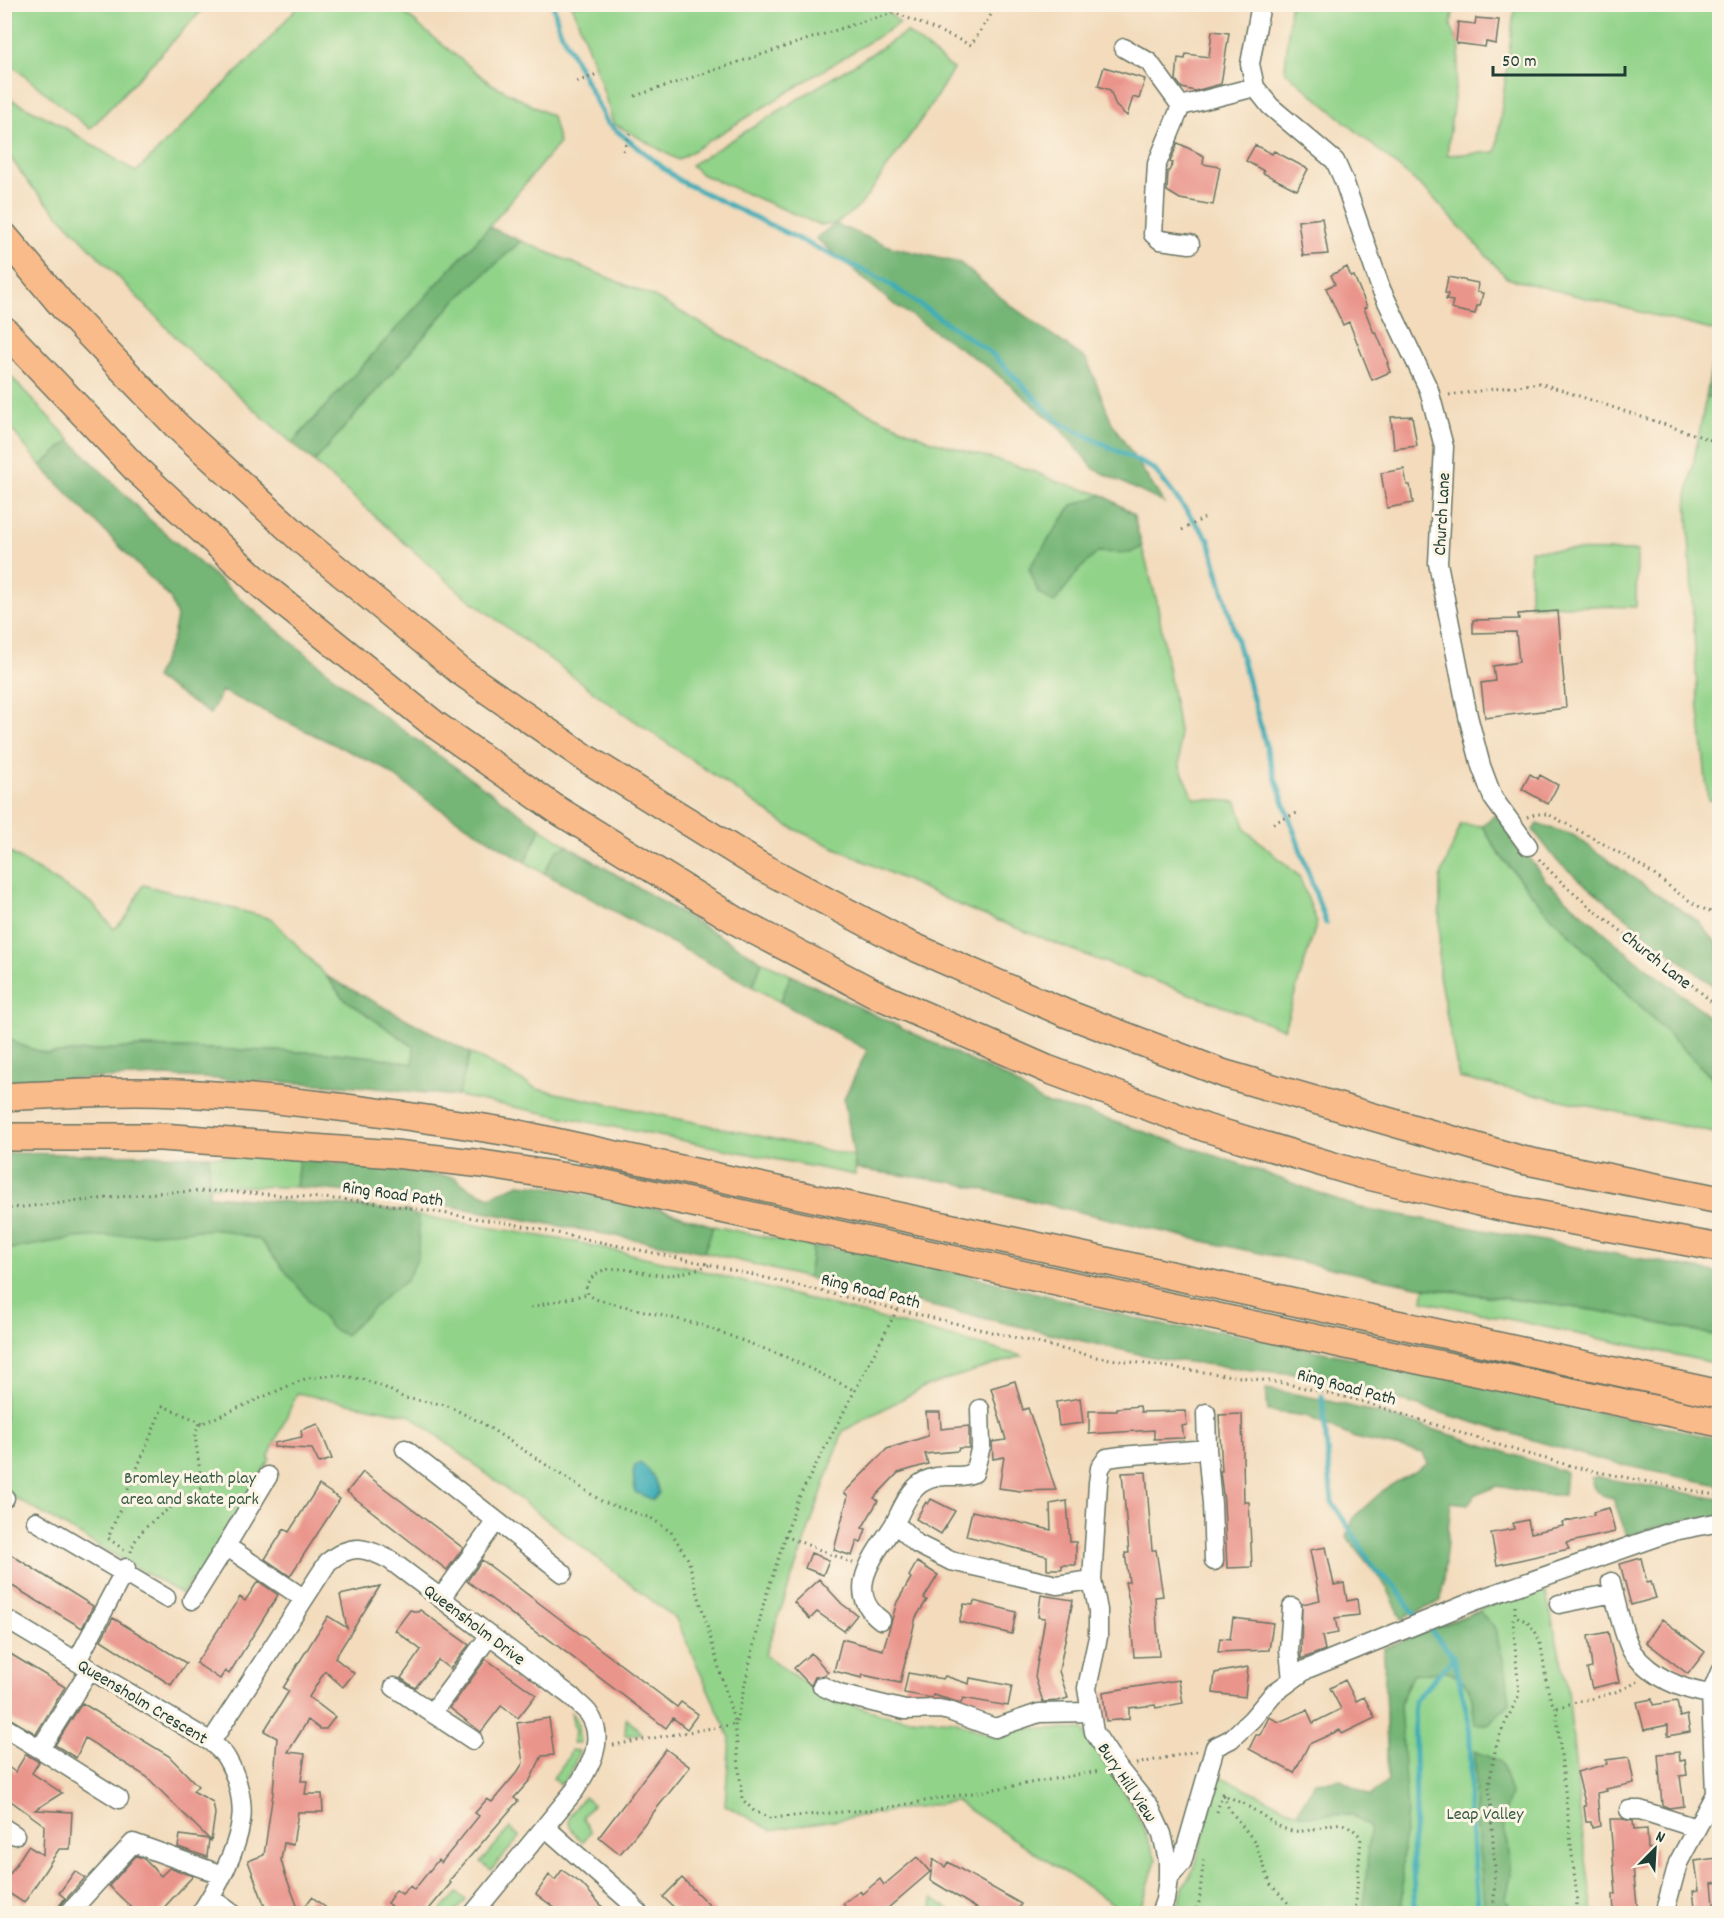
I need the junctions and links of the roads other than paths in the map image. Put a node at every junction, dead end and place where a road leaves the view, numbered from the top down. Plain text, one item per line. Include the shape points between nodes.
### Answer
1 (1261, 4) edge
2 (1124, 48) dead end
3 (1255, 87) junction
4 (1181, 106) junction
5 (4, 236) edge
6 (1190, 244) dead end
7 (4, 330) edge
8 (1528, 846) road end
9 (4, 1097) edge
10 (4, 1137) edge
11 (1719, 1200) edge
12 (1719, 1248) edge
13 (1719, 1394) edge
14 (980, 1409) dead end
15 (1206, 1413) dead end
16 (1719, 1424) edge
17 (405, 1449) dead end
18 (1207, 1449) junction
19 (268, 1476) dead end
20 (36, 1521) dead end
21 (496, 1521) junction
22 (1719, 1522) edge
23 (895, 1523) junction
24 (226, 1546) junction
25 (1214, 1561) dead end
26 (125, 1571) junction
27 (563, 1574) dead end
28 (1092, 1580) junction
29 (166, 1598) dead end
30 (303, 1598) junction
31 (441, 1598) junction
32 (192, 1600) dead end
33 (1559, 1604) dead end
34 (1292, 1607) dead end
35 (4, 1618) edge
36 (881, 1620) dead end
37 (490, 1635) junction
38 (84, 1665) junction
39 (1719, 1672) edge
40 (1292, 1680) junction
41 (822, 1686) dead end
42 (394, 1687) dead end
43 (1711, 1694) junction
44 (1090, 1712) junction
45 (432, 1713) junction
46 (4, 1727) edge
47 (473, 1740) dead end
48 (212, 1742) junction
49 (40, 1749) junction
50 (1717, 1756) edge
51 (119, 1799) dead end
52 (1629, 1810) dead end
53 (545, 1827) junction
54 (1696, 1828) junction
55 (222, 1875) junction
56 (1168, 1879) junction
57 (211, 1898) junction
58 (68, 1914) edge
59 (200, 1914) edge
60 (233, 1914) edge
61 (473, 1914) edge
62 (639, 1914) edge
63 (1160, 1914) edge
64 (1664, 1914) edge

1 - 3 street via 1250,64
2 - 4 street via 1149,62
3 - 4 street
3 - 8 street, Church Lane via 1270,106 1335,161 1381,289 1429,390 1444,447 1438,563 1468,716 1493,798
4 - 6 street via 1156,164 1153,234 1161,240
5 - 11 highway via 67,311 177,426 322,557 460,671 587,759 760,866 916,947 1065,1013 1226,1074 1522,1160
7 - 12 highway via 137,470 246,571 425,717 556,808 740,923 880,996 1047,1069 1206,1128 1360,1174 1475,1201
9 - 13 highway via 187,1094 297,1101 509,1132
10 - 16 highway via 161,1137 383,1153 592,1181
14 - 23 street via 981,1446 974,1473 926,1479 910,1492
15 - 18 street
17 - 21 street
18 - 25 street
18 - 28 street, Bury Hill View via 1107,1458 1099,1476
19 - 24 street
20 - 26 street
21 - 27 street
21 - 31 street
22 - 40 street via 1674,1531 1513,1588 1307,1669
23 - 28 street via 917,1544 951,1561 1057,1585
23 - 36 street via 862,1582 873,1614
24 - 30 street
24 - 32 street
26 - 29 street
26 - 38 street
28 - 44 street, Bury Hill View via 1098,1628 1087,1688
30 - 31 street, Queensholm Drive via 328,1562 340,1552 355,1548 390,1560
30 - 48 street, Queensholm Drive
31 - 37 street, Queensholm Drive
33 - 43 street via 1612,1587 1632,1652 1672,1683
34 - 40 street
35 - 38 street, Queensholm Crescent
37 - 45 street
37 - 53 street, Queensholm Drive via 572,1697 589,1714 597,1730 589,1768
38 - 48 street, Queensholm Crescent
38 - 49 street
39 - 43 street
40 - 56 street via 1273,1694 1231,1739 1215,1747 1182,1863
41 - 44 street via 905,1710 949,1711 995,1728 1039,1713
42 - 45 street
43 - 50 street
44 - 56 street, Bury Hill View via 1094,1732 1150,1808 1162,1834
45 - 47 street
46 - 49 street
48 - 55 street, Queensholm Crescent via 226,1757 240,1799 241,1821
49 - 51 street
50 - 54 street via 1715,1794
52 - 54 street
53 - 61 street
53 - 62 street
54 - 64 street via 1678,1863
55 - 57 street, Queensholm Crescent
55 - 58 street via 133,1843
56 - 63 street, Bury Hill View
57 - 59 street, Queensholm Crescent
57 - 60 street

